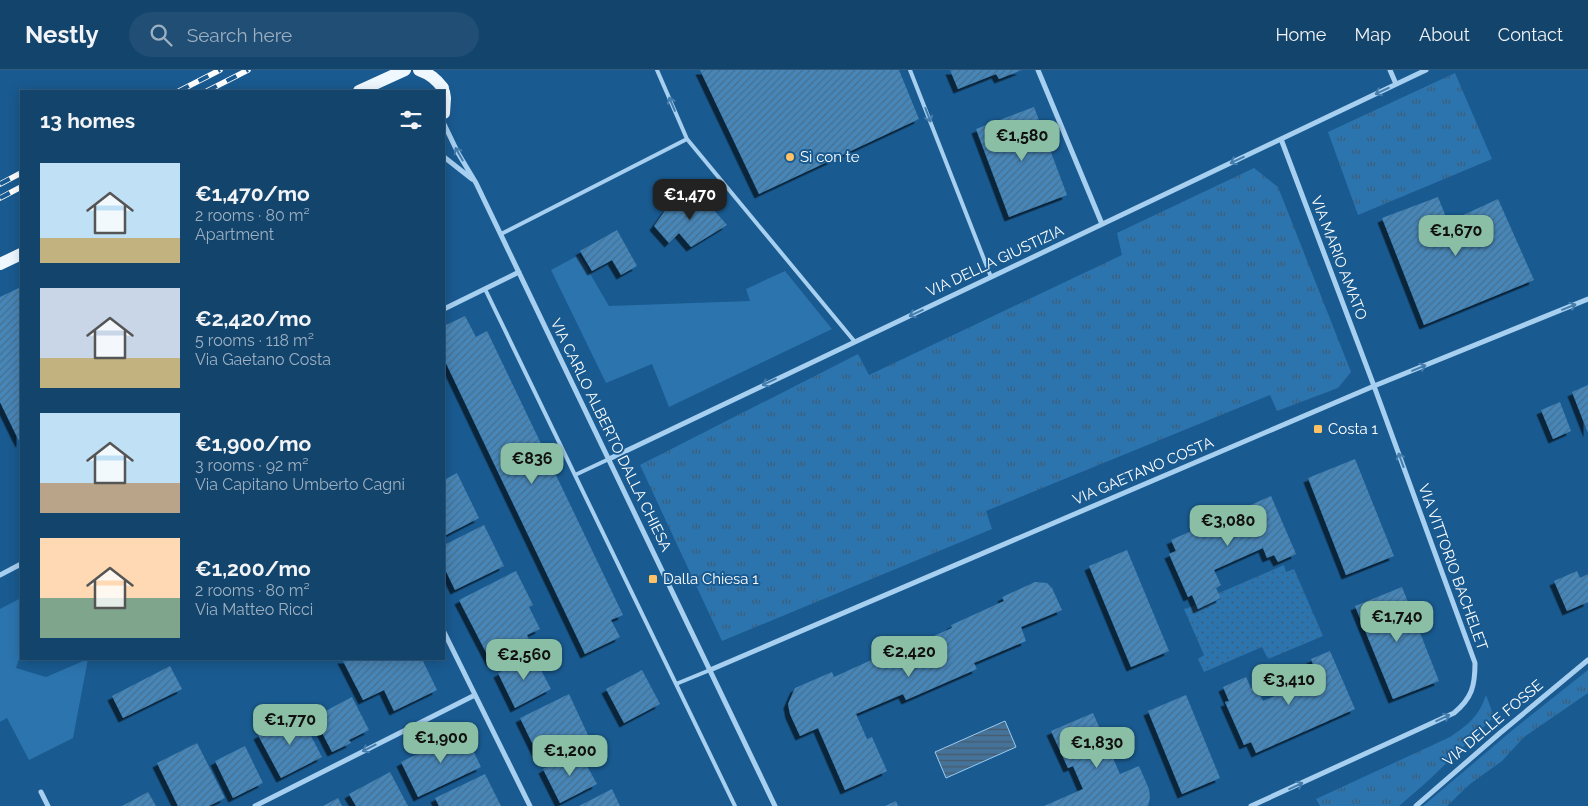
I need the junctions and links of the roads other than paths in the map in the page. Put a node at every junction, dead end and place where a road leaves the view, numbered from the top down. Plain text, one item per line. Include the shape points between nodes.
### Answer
1 (405, 70) edge
2 (420, 70) edge
3 (445, 70) edge
4 (657, 70) edge
5 (910, 70) edge
6 (1038, 70) edge
7 (1390, 70) edge
8 (1426, 70) edge
9 (1396, 84) junction
10 (361, 90) edge
11 (442, 90) edge
12 (443, 90) edge
13 (445, 126) edge
14 (687, 139) junction
15 (1281, 139) junction
16 (445, 158) edge
17 (476, 183) junction
18 (1102, 224) junction
19 (500, 234) junction
20 (20, 254) edge
21 (0, 264) edge
22 (519, 272) junction
23 (991, 277) junction
24 (485, 289) junction
25 (1588, 299) edge
26 (445, 309) edge
27 (854, 342) junction
28 (1374, 386) junction
29 (609, 459) junction
30 (575, 475) junction
31 (20, 565) edge
32 (0, 576) edge
33 (445, 634) edge
34 (1588, 660) edge
35 (710, 670) junction
36 (676, 684) junction
37 (475, 695) junction
38 (41, 792) dead end
39 (48, 806) edge
40 (255, 806) edge
41 (530, 806) edge
42 (735, 806) edge
43 (775, 806) edge
44 (1251, 806) edge
45 (1416, 806) edge

1 - 10 main road
2 - 11 main road via 436,79
3 - 12 main road
14 -> 4 lane
5 -> 23 lane
6 - 18 street
7 - 9 street
8 - 9 street, VIA DELLA GIUSTIZIA
9 -> 15 street, VIA DELLA GIUSTIZIA
17 -> 13 street, VIA CARLO ALBERTO DALLA CHIESA
14 - 19 lane
14 - 27 lane
15 -> 18 street, VIA DELLA GIUSTIZIA
15 - 28 street, VIA MARIO AMATO
16 - 17 street, VIA CARLO ALBERTO DALLA CHIESA
17 - 19 street, VIA CARLO ALBERTO DALLA CHIESA
18 - 23 street, VIA DELLA GIUSTIZIA
19 - 22 street, VIA CARLO ALBERTO DALLA CHIESA
20 - 21 main road
22 - 24 street
22 - 29 street, VIA CARLO ALBERTO DALLA CHIESA
23 -> 27 street, VIA DELLA GIUSTIZIA
24 - 26 street
24 - 30 lane
28 -> 25 street, VIA GAETANO COSTA
27 -> 29 street, VIA DELLA GIUSTIZIA
28 - 35 street, VIA GAETANO COSTA
44 -> 28 street, VIA VITTORIO BACHELET via 1454,713 1464,705 1475,680 1475,663
29 - 30 lane, VIA DELLA GIUSTIZIA
29 - 35 street, VIA CARLO ALBERTO DALLA CHIESA
30 - 36 lane
31 - 32 street
33 - 37 street
34 - 45 street, VIA DELLE FOSSE
35 - 36 lane
35 - 43 street, VIA CARLO ALBERTO DALLA CHIESA
36 - 42 lane
37 -> 40 street
37 - 41 street
38 - 39 street

